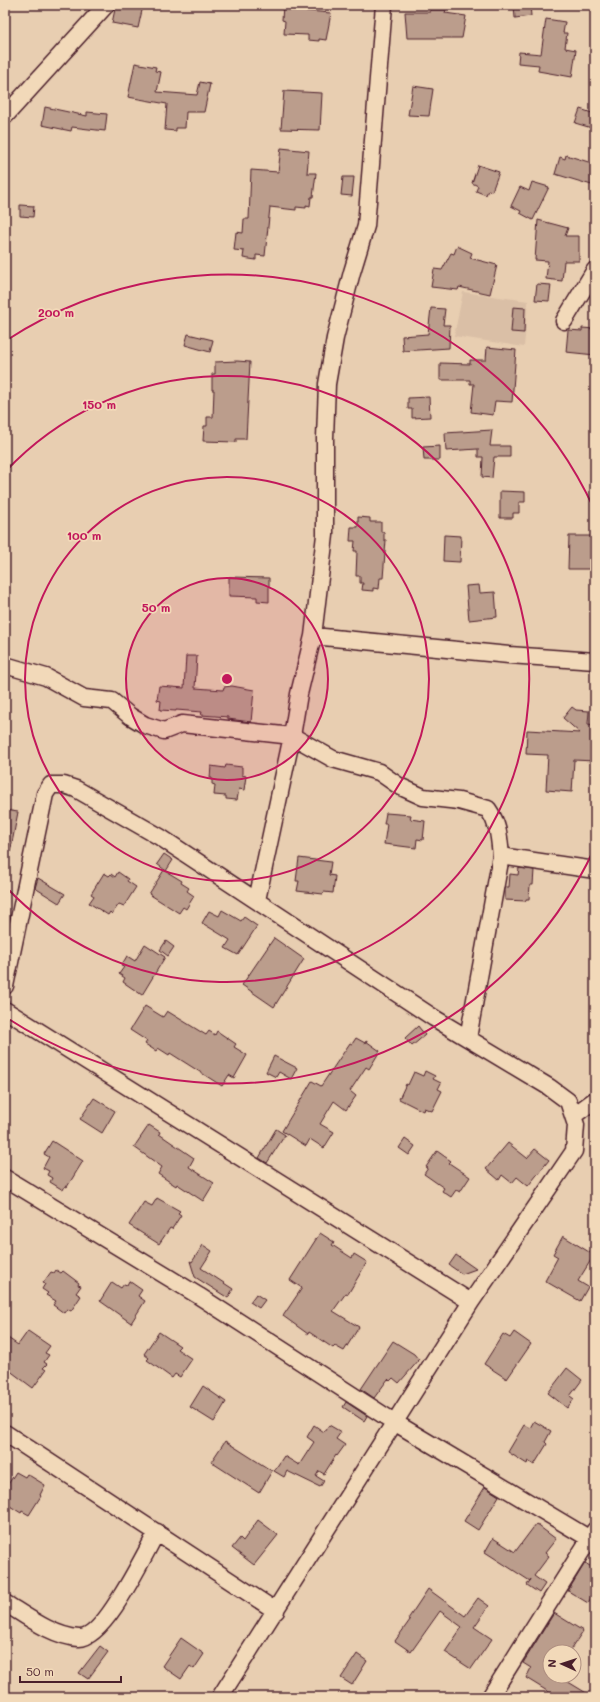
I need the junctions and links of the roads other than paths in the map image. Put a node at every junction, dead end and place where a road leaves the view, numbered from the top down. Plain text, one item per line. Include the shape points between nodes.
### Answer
1 (106, 5) edge
2 (384, 5) edge
3 (5, 116) edge
4 (595, 270) edge
5 (564, 321) dead end
6 (313, 636) junction
7 (595, 661) edge
8 (5, 666) edge
9 (292, 736) junction
10 (501, 856) junction
11 (595, 870) edge
12 (256, 900) junction
13 (5, 986) edge
14 (5, 1010) edge
15 (468, 1038) junction
16 (595, 1100) edge
17 (573, 1116) junction
18 (5, 1178) edge
19 (471, 1302) junction
20 (394, 1422) junction
21 (5, 1433) edge
22 (156, 1532) junction
23 (593, 1537) edge
24 (5, 1603) edge
25 (276, 1611) junction
26 (497, 1695) edge
27 (220, 1697) edge

1 - 3 street
2 - 6 street via 366,226 335,338 327,384 325,535
4 - 5 street
6 - 7 street
6 - 9 street
8 - 9 street via 46,677 84,698 112,701 145,725 164,730 182,724
9 - 10 street via 334,759 379,772 399,786 423,797 459,801 488,809 498,828
9 - 12 street
10 - 11 street
10 - 15 street
12 - 13 street via 160,837 76,789 64,785 51,785 45,794
12 - 15 street
14 - 19 street
15 - 17 street via 549,1087 568,1102
16 - 17 street
17 - 19 street via 576,1126 574,1151
18 - 20 street via 199,1296
19 - 20 street
20 - 23 street
20 - 25 street
21 - 22 street
22 - 24 street via 112,1612 96,1630 81,1638 64,1636
22 - 25 street
23 - 26 street
25 - 27 street

